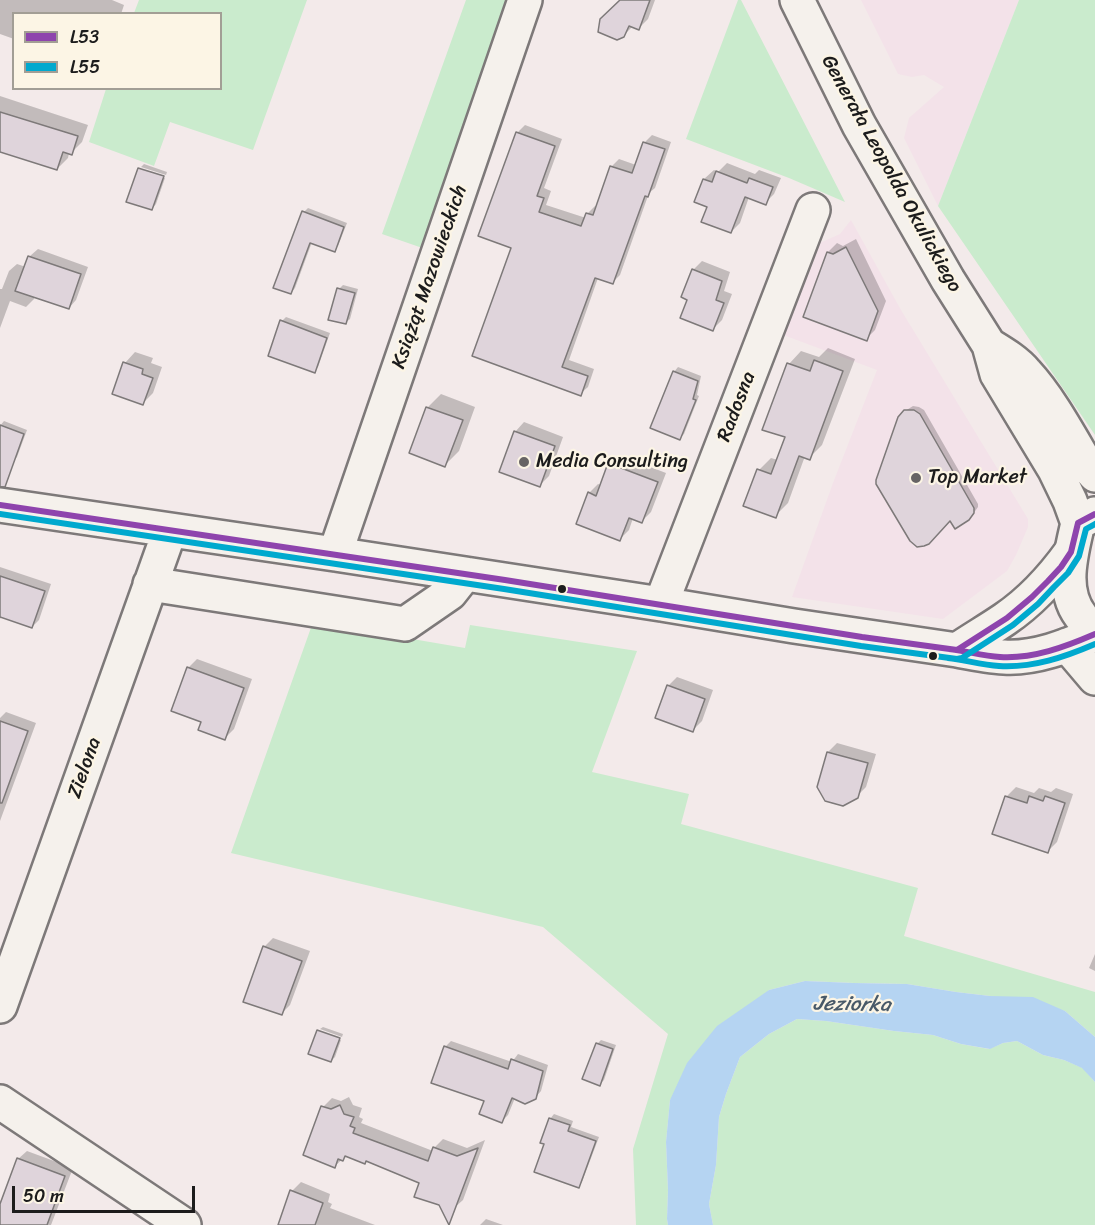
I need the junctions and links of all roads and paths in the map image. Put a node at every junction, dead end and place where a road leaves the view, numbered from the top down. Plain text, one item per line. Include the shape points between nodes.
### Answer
1 (525, 0) edge
2 (797, 0) edge
3 (813, 210) dead end
4 (989, 345) junction
5 (1095, 475) edge
6 (0, 505) edge
7 (170, 530) junction
8 (1081, 530) edge
9 (335, 554) junction
10 (465, 574) junction
11 (150, 584) junction
12 (661, 604) junction
13 (1095, 629) edge
14 (1081, 640) edge
15 (957, 650) junction
16 (1095, 678) edge
17 (0, 1006) edge
18 (0, 1102) edge
19 (184, 1225) edge

1 - 9 street, Książąt Mazowieckich
2 - 4 street, Generała Leopolda Okulickiego via 859,125
3 - 12 street, Radosna
4 - 5 street, Generała Leopolda Okulickiego via 1026,373
4 - 8 street, Generała Leopolda Okulickiego via 997,374 1055,470
6 - 7 street
7 - 9 street
7 - 11 street, Zielona
8 - 13 street via 1068,575 1076,608
8 - 15 street via 1061,567 1032,597
9 - 10 street
10 - 11 street via 450,593 405,624
10 - 12 street
11 - 17 street, Zielona
12 - 15 street
14 - 15 street via 1027,656
14 - 16 street via 1078,660
18 - 19 street

